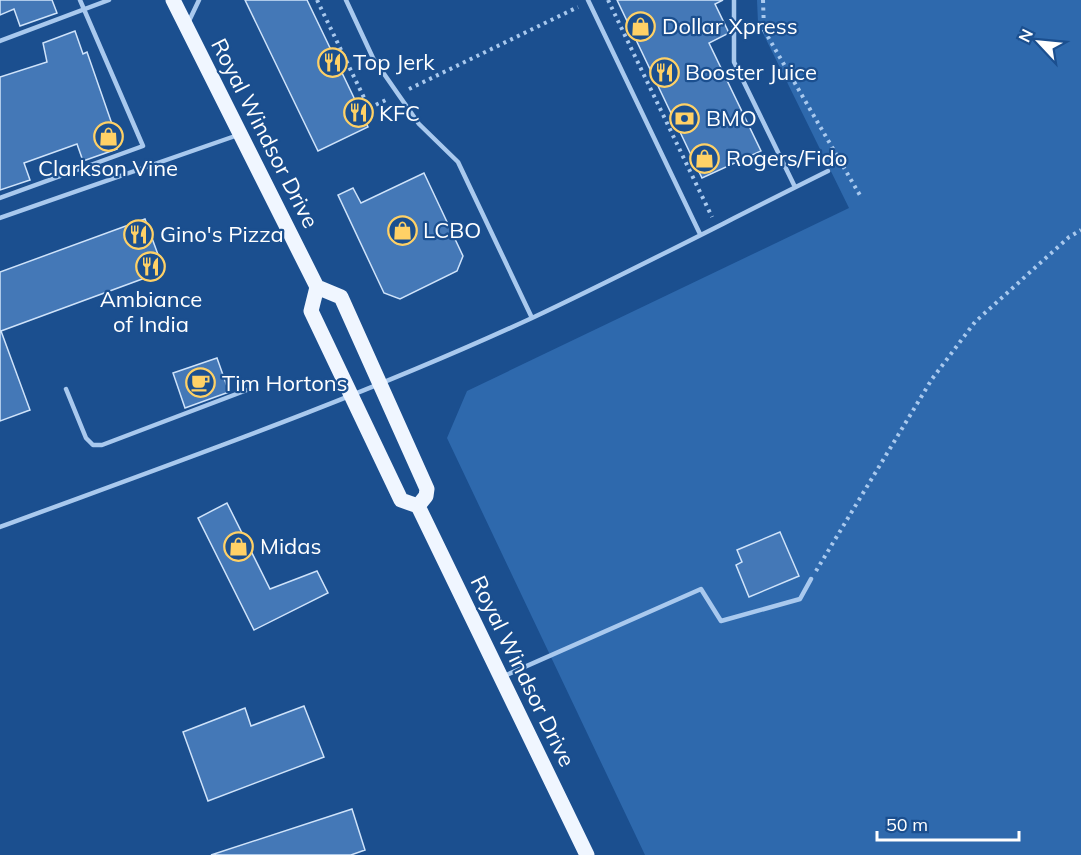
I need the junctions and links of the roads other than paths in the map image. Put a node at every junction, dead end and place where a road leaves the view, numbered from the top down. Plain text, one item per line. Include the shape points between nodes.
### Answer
1 (80, 0) edge
2 (109, 0) edge
3 (174, 0) edge
4 (198, 0) edge
5 (346, 0) edge
6 (588, 0) edge
7 (734, 0) edge
8 (84, 10) junction
9 (187, 27) junction
10 (0, 41) edge
11 (240, 134) junction
12 (828, 171) dead end
13 (795, 187) junction
14 (0, 198) edge
15 (0, 218) edge
16 (700, 234) junction
17 (317, 287) junction
18 (532, 318) junction
19 (380, 384) junction
20 (66, 389) dead end
21 (247, 390) dead end
22 (351, 396) junction
23 (418, 506) junction
24 (0, 526) edge
25 (811, 579) road end
26 (502, 677) junction
27 (587, 855) edge

1 - 8 lane
2 - 8 lane
3 - 9 main road, Royal Windsor Drive
4 - 9 lane
5 - 18 lane via 373,58 419,124 458,162
6 - 16 lane
7 - 13 lane via 734,62
8 - 10 lane
8 - 14 lane via 143,147
9 - 11 main road, Royal Windsor Drive
11 - 15 lane
11 - 17 main road, Royal Windsor Drive
12 - 13 lane
13 - 16 lane
16 - 18 lane
17 - 19 main road via 340,297
17 - 22 main road, Royal Windsor Drive via 311,311
18 - 19 lane
19 - 22 lane
19 - 23 main road via 427,489
20 - 21 lane via 86,438 93,445 102,445
22 - 23 main road, Royal Windsor Drive via 401,500
22 - 24 lane
23 - 26 main road, Royal Windsor Drive
25 - 26 lane via 800,599 721,621 701,589
26 - 27 main road, Royal Windsor Drive

